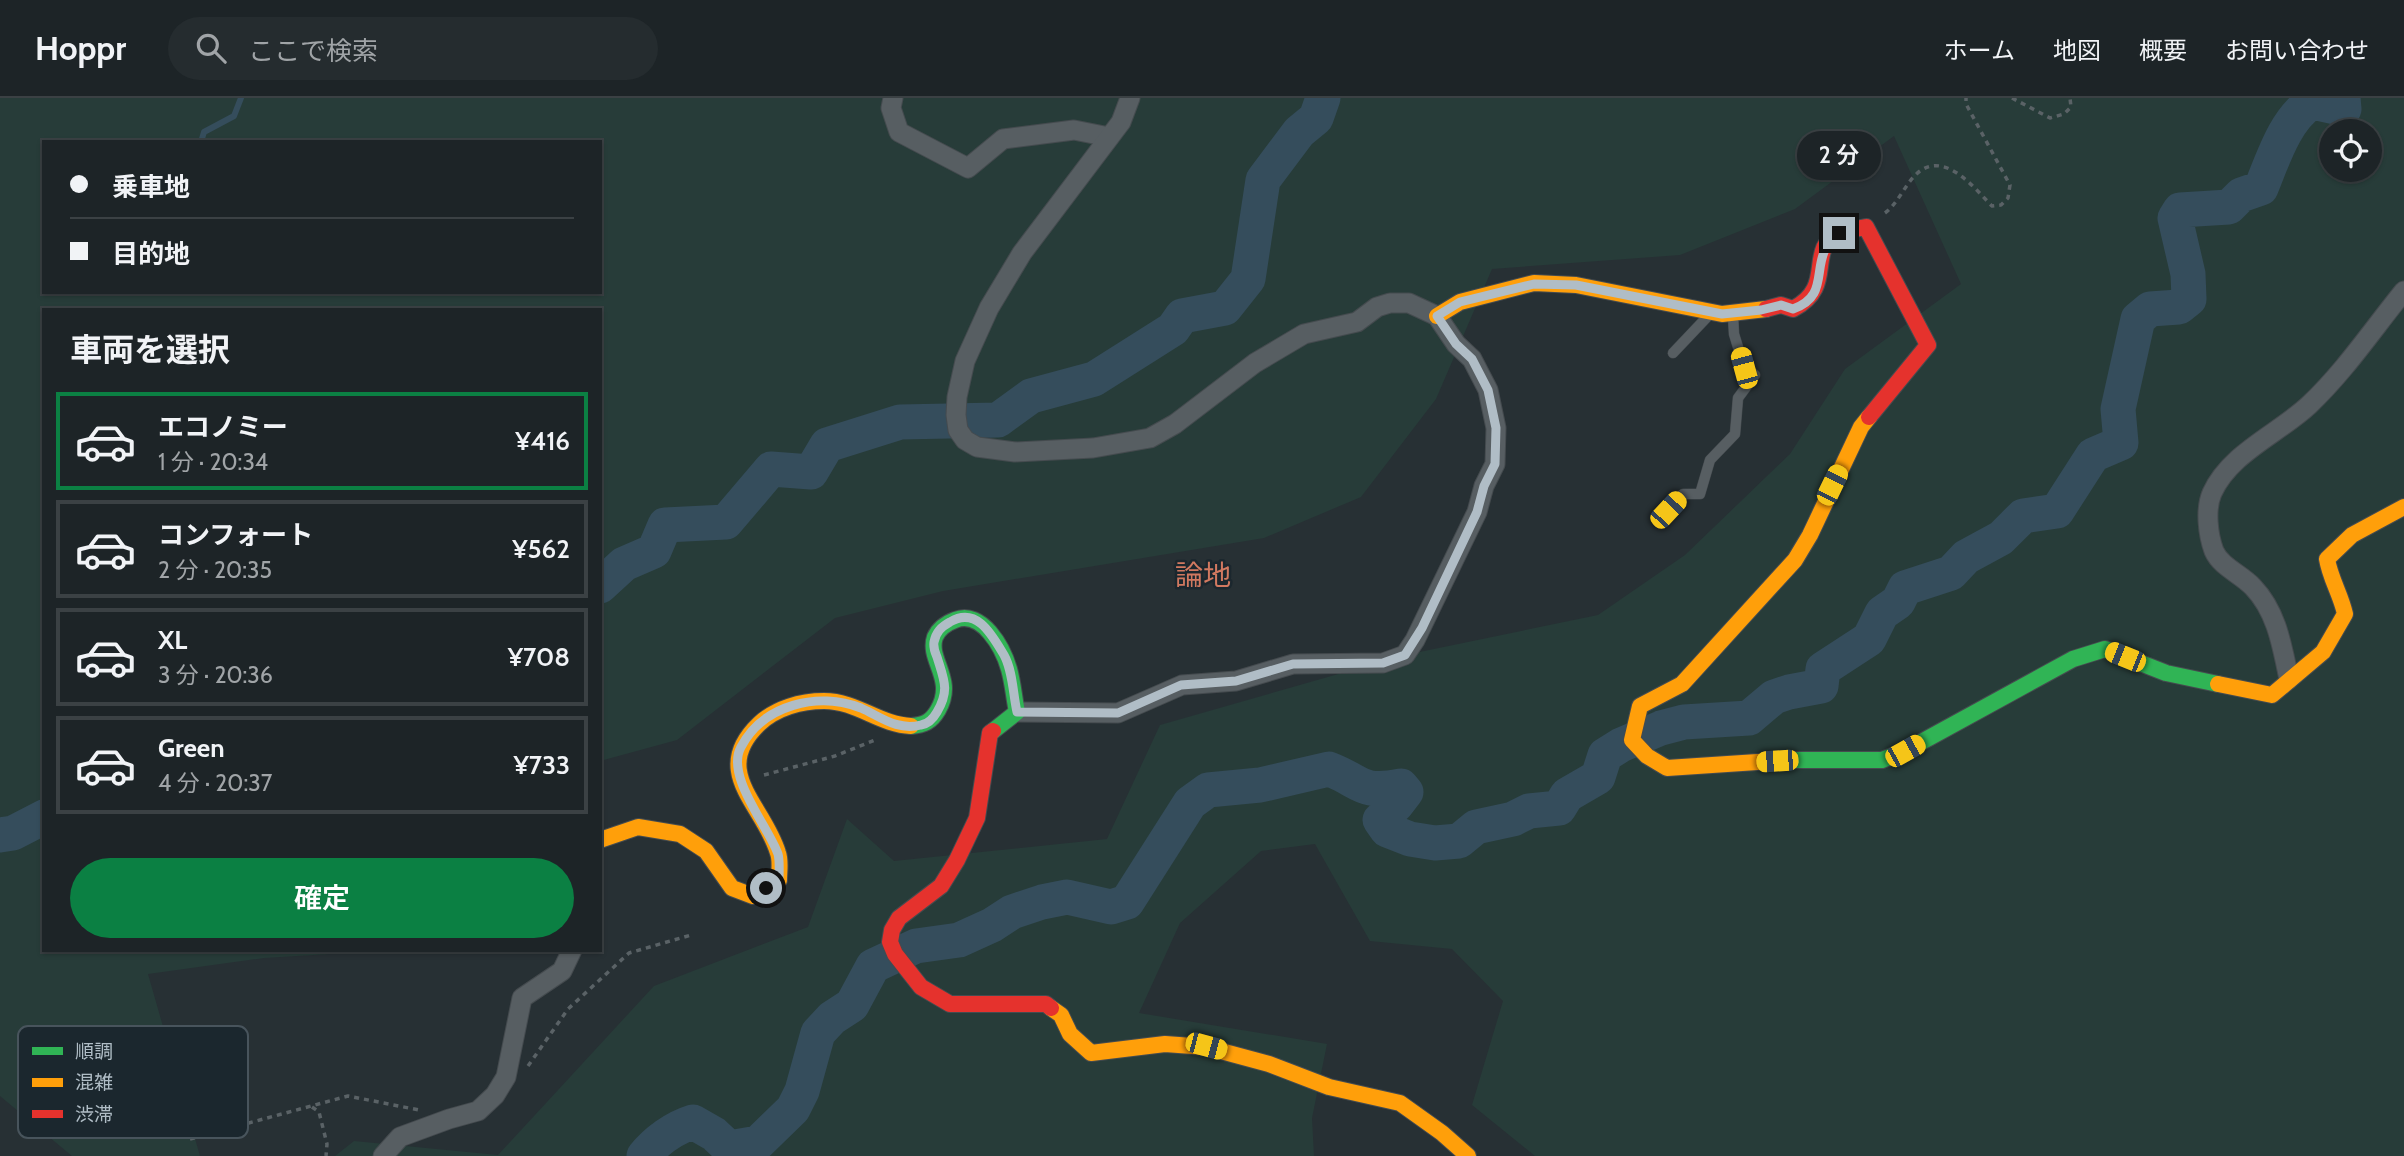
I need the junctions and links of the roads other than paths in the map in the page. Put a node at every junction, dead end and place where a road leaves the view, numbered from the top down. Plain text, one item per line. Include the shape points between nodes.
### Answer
1 (893, 98) edge
2 (1130, 98) edge
3 (1110, 137) junction
4 (2404, 291) edge
5 (1712, 312) junction
6 (1733, 314) junction
7 (1437, 316) junction
8 (1673, 353) dead end
9 (2404, 507) edge
10 (1668, 510) dead end
11 (2289, 679) junction
12 (1017, 712) junction
13 (602, 839) edge
14 (571, 952) edge
15 (383, 1156) edge
16 (1468, 1156) edge

1 - 3 street via 891,108 899,132 968,168 1003,139 1074,130
2 - 3 street
3 - 7 street via 1022,253 972,343 956,415 958,430 977,447 1015,452 1093,448 1150,438 1304,334 1357,322 1390,303 1409,303
4 - 11 street via 2334,379 2308,405 2239,457 2210,495 2209,533 2215,553 2253,587 2277,625
5 - 6 street
5 - 7 street via 1556,283 1460,302
5 - 8 lane
6 - 10 lane via 1744,368 1755,375 1738,398 1735,434 1710,460 1700,494 1683,494
6 - 11 street via 1781,305 1793,309 1810,302 1818,290 1819,264 1829,240 1866,227 1928,345 1861,427 1795,560 1682,684 1640,706 1632,740 1640,752 1667,768 1798,759 1882,760 2073,659 2105,649 2166,673 2255,693 2272,695
7 - 12 street via 1472,359 1488,390 1496,428 1495,464 1477,512 1405,655 1383,663 1293,664 1236,681 1181,685 1118,713
9 - 11 street via 2335,547 2327,559 2345,614 2323,652
12 - 13 street via 1007,660 992,633 982,622 967,617 954,620 936,633 933,646 946,693 933,719 922,725 900,726 865,711 819,700 764,718 739,748 737,770 779,855 779,880 753,895 732,888 706,851 680,834 638,827
12 - 16 street via 990,733 977,818 957,860 941,886 899,918 892,930 895,954 921,987 950,1003 1046,1004 1061,1015 1070,1034 1091,1053 1165,1044 1206,1046 1329,1087 1400,1103
14 - 15 street via 562,971 522,998 506,1077 478,1111 400,1138

